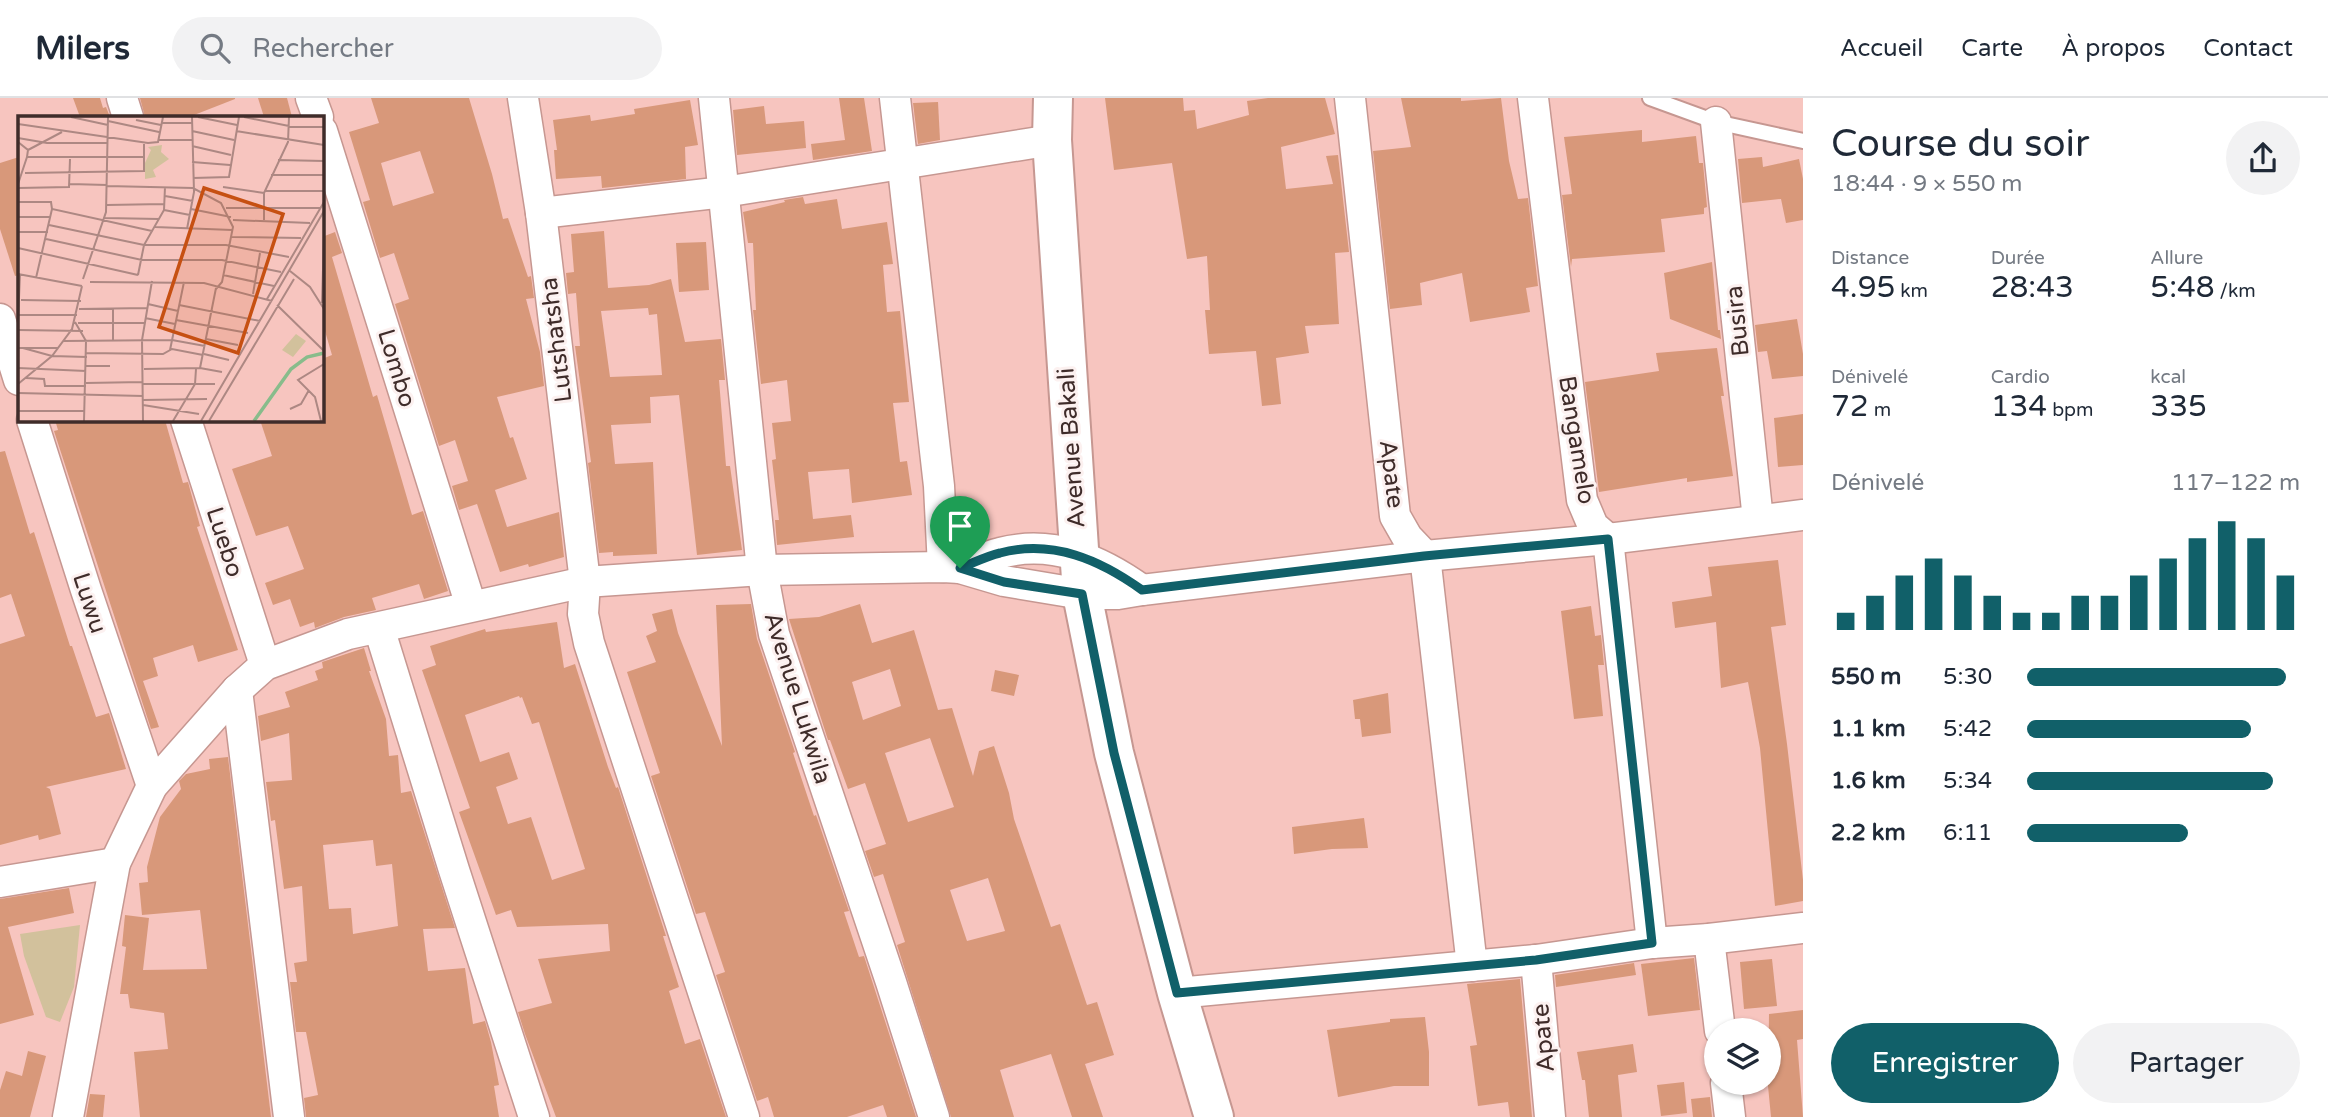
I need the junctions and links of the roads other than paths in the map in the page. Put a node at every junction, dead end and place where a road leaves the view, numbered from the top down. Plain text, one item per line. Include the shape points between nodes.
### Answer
1 (122, 98) edge
2 (311, 98) edge
3 (523, 98) edge
4 (714, 98) edge
5 (895, 98) edge
6 (1053, 98) edge
7 (1350, 98) edge
8 (1533, 98) edge
9 (1650, 98) edge
10 (128, 116) edge
11 (318, 116) edge
12 (1716, 122) junction
13 (324, 137) edge
14 (1052, 141) junction
15 (1803, 141) edge
16 (902, 164) junction
17 (723, 192) junction
18 (541, 213) junction
19 (6, 334) edge
20 (18, 376) edge
21 (33, 422) edge
22 (187, 422) edge
23 (1803, 516) edge
24 (1758, 520) junction
25 (1608, 539) junction
26 (1078, 554) junction
27 (1424, 556) junction
28 (951, 568) junction
29 (762, 570) junction
30 (585, 582) junction
31 (1142, 590) junction
32 (1082, 594) junction
33 (471, 607) junction
34 (379, 628) junction
35 (265, 665) junction
36 (237, 690) junction
37 (152, 786) junction
38 (115, 863) junction
39 (0, 882) edge
40 (1803, 928) edge
41 (1709, 939) junction
42 (1652, 943) junction
43 (1536, 960) junction
44 (1472, 966) junction
45 (1177, 993) junction
46 (1718, 1018) edge
47 (1727, 1095) edge
48 (68, 1117) edge
49 (289, 1117) edge
50 (534, 1117) edge
51 (744, 1117) edge
52 (934, 1117) edge
53 (1214, 1117) edge
54 (1550, 1117) edge
55 (1730, 1117) edge

1 - 10 street
2 - 11 street
3 - 18 street, Lutshatsha
4 - 17 street, Avenue Lukwila
5 - 16 street
6 - 14 street, Avenue Bakali
7 - 27 street, Apate via 1395,516
8 - 25 street, Bangamelo via 1582,500 1593,526
9 - 12 lane
12 - 15 lane
12 - 24 street, Busira
13 - 33 street, Lombo
14 - 16 street
14 - 26 street, Avenue Bakali
16 - 17 street
16 - 28 street
17 - 18 street
17 - 29 street, Avenue Lukwila
18 - 30 street, Lutshatsha
19 - 20 street
21 - 37 street, Luwu
22 - 35 street, Luebo
23 - 24 street
24 - 25 street
25 - 27 street
25 - 42 street
26 - 28 street via 1027,548
26 - 31 street
26 - 32 street, Avenue Bakali
27 - 31 street
27 - 44 street
28 - 29 street
28 - 32 street
29 - 30 street
29 - 52 street, Avenue Lukwila via 774,634
30 - 33 street
30 - 51 street, Lutshatsha via 583,614 589,643
31 - 32 street
32 - 45 street, Avenue Bakali via 1114,753
33 - 34 street
34 - 35 street via 348,634
34 - 50 street
35 - 36 street
36 - 37 street
36 - 49 street
37 - 38 street
38 - 39 street
38 - 48 street
40 - 41 street
41 - 42 street
41 - 46 street
42 - 43 street
43 - 44 street
43 - 54 street, Apate
44 - 45 street
45 - 53 street, Avenue Bakali
47 - 55 street

